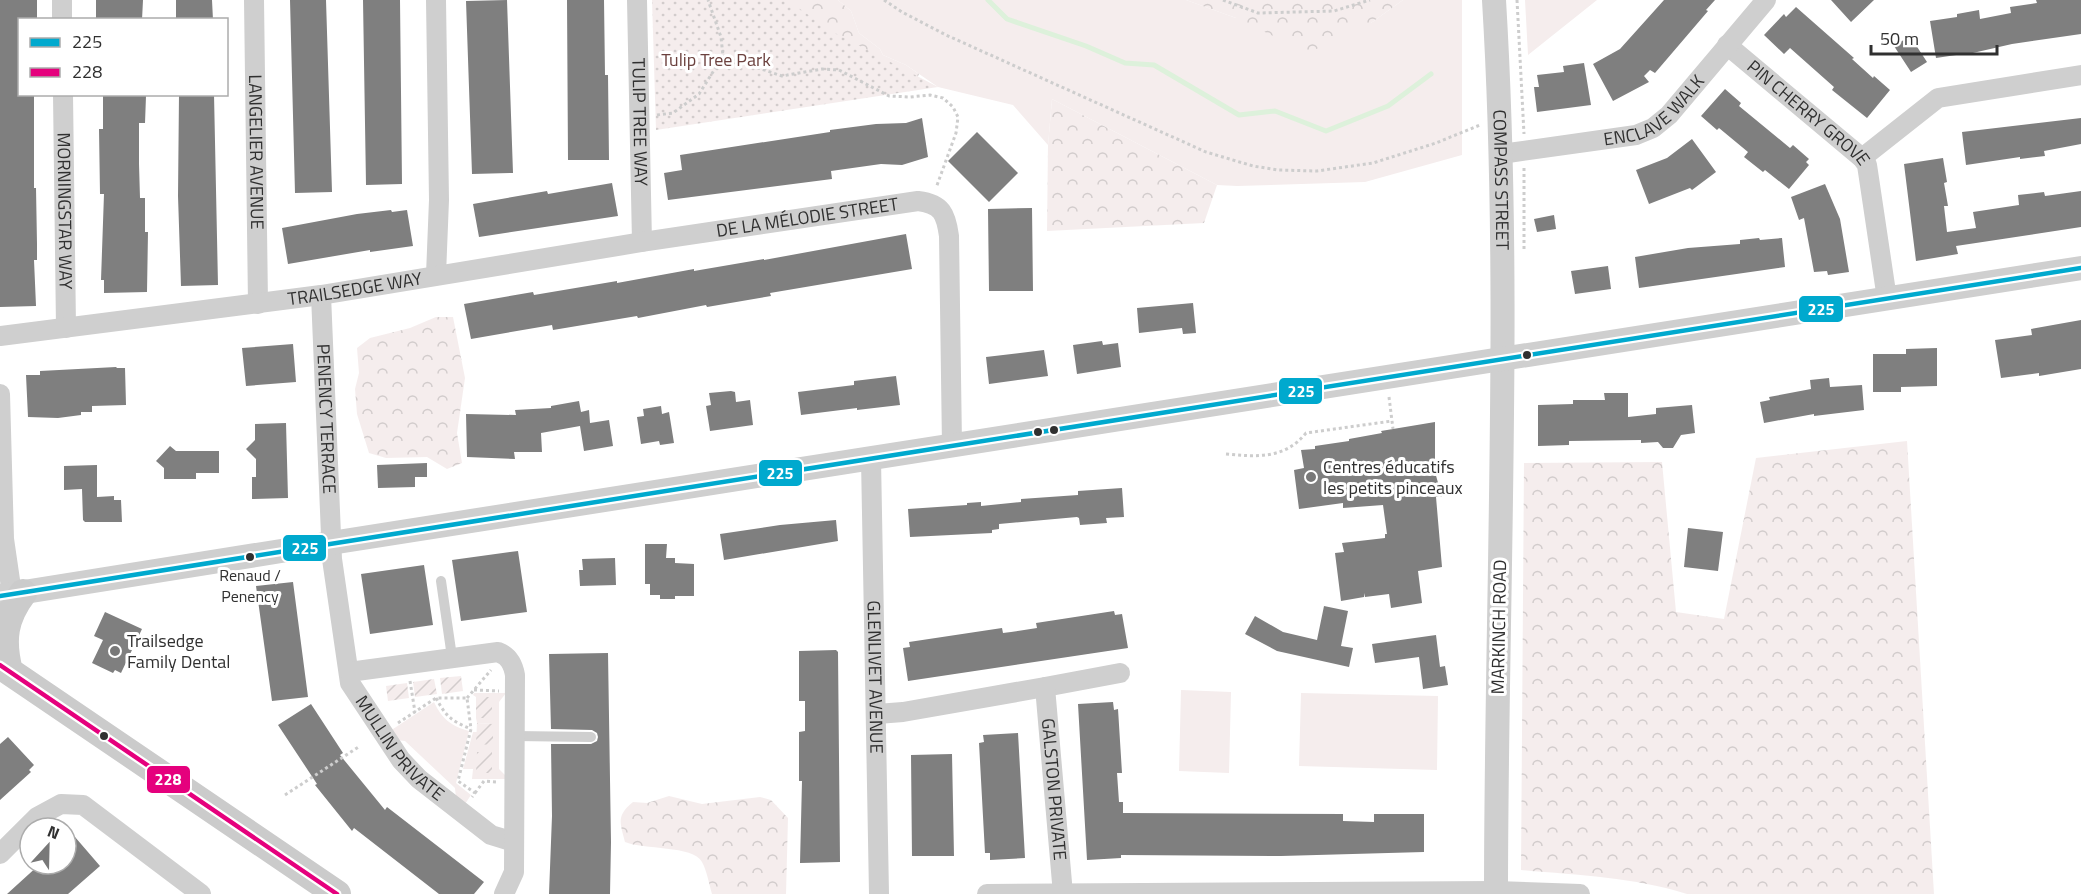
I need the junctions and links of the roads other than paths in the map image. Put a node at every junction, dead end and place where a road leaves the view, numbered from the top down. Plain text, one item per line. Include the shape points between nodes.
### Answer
1 (62, 0) edge
2 (254, 0) edge
3 (436, 0) edge
4 (638, 0) edge
5 (1494, 0) edge
6 (1766, 0) edge
7 (62, 18) edge
8 (1728, 45) junction
9 (2081, 75) edge
10 (63, 96) edge
11 (1501, 154) junction
12 (1862, 158) junction
13 (642, 242) junction
14 (2081, 268) edge
15 (436, 275) junction
16 (321, 295) junction
17 (1887, 299) junction
18 (258, 304) junction
19 (66, 328) junction
20 (0, 336) edge
21 (1502, 359) junction
22 (0, 394) edge
23 (952, 445) junction
24 (870, 459) junction
25 (331, 543) junction
26 (441, 581) dead end
27 (12, 594) edge
28 (452, 657) junction
29 (4, 668) edge
30 (348, 672) junction
31 (1120, 674) dead end
32 (1045, 687) junction
33 (877, 714) junction
34 (515, 736) junction
35 (591, 737) dead end
36 (514, 842) junction
37 (0, 854) edge
38 (1063, 893) edge
39 (1244, 893) edge
40 (1329, 893) edge
41 (1496, 893) edge
42 (201, 894) edge
43 (337, 894) edge
44 (504, 894) edge
45 (879, 894) edge
46 (987, 894) edge
47 (1580, 894) edge

1 - 7 street
2 - 18 street, LANGELIER AVENUE
3 - 15 street, TRAILSEDGE WAY via 439,200
4 - 13 street, TULIP TREE WAY
5 - 11 street, COMPASS STREET
6 - 8 street, ENCLAVE WALK
8 - 11 street, ENCLAVE WALK via 1668,115 1644,132
8 - 12 street, PIN CHERRY GROVE
9 - 12 street via 1938,98
10 - 19 street, MORNINGSTAR WAY
11 - 21 street, COMPASS STREET
12 - 17 street, PIN CHERRY GROVE via 1870,178
13 - 15 street, DE LA MÉLODIE STREET
13 - 23 street, DE LA MÉLODIE STREET via 918,201 939,207 947,219 949,236
14 - 17 street
15 - 16 street, TRAILSEDGE WAY
16 - 18 street, TRAILSEDGE WAY
16 - 25 street, PENENCY TERRACE
17 - 21 street
18 - 19 street, TRAILSEDGE WAY
19 - 20 street, TRAILSEDGE WAY
21 - 23 street
21 - 41 street, MARKINCH ROAD
22 - 27 street via 4,539
23 - 24 street
24 - 25 street
24 - 33 street, GLENLIVET AVENUE
25 - 27 street
25 - 30 street, MULLIN PRIVATE
26 - 28 lane
27 - 29 main road via 4,632
28 - 30 street
28 - 34 street via 498,652 513,663
29 - 43 main road
30 - 36 street, MULLIN PRIVATE via 350,683 413,773 491,835
31 - 32 street
32 - 33 street
32 - 38 street, GALSTON PRIVATE
33 - 45 street, GLENLIVET AVENUE
34 - 35 lane
34 - 36 street
36 - 44 street via 514,872
37 - 42 street via 37,817 61,804 83,805
38 - 39 street
38 - 46 street
39 - 40 street
40 - 41 street
41 - 47 street

